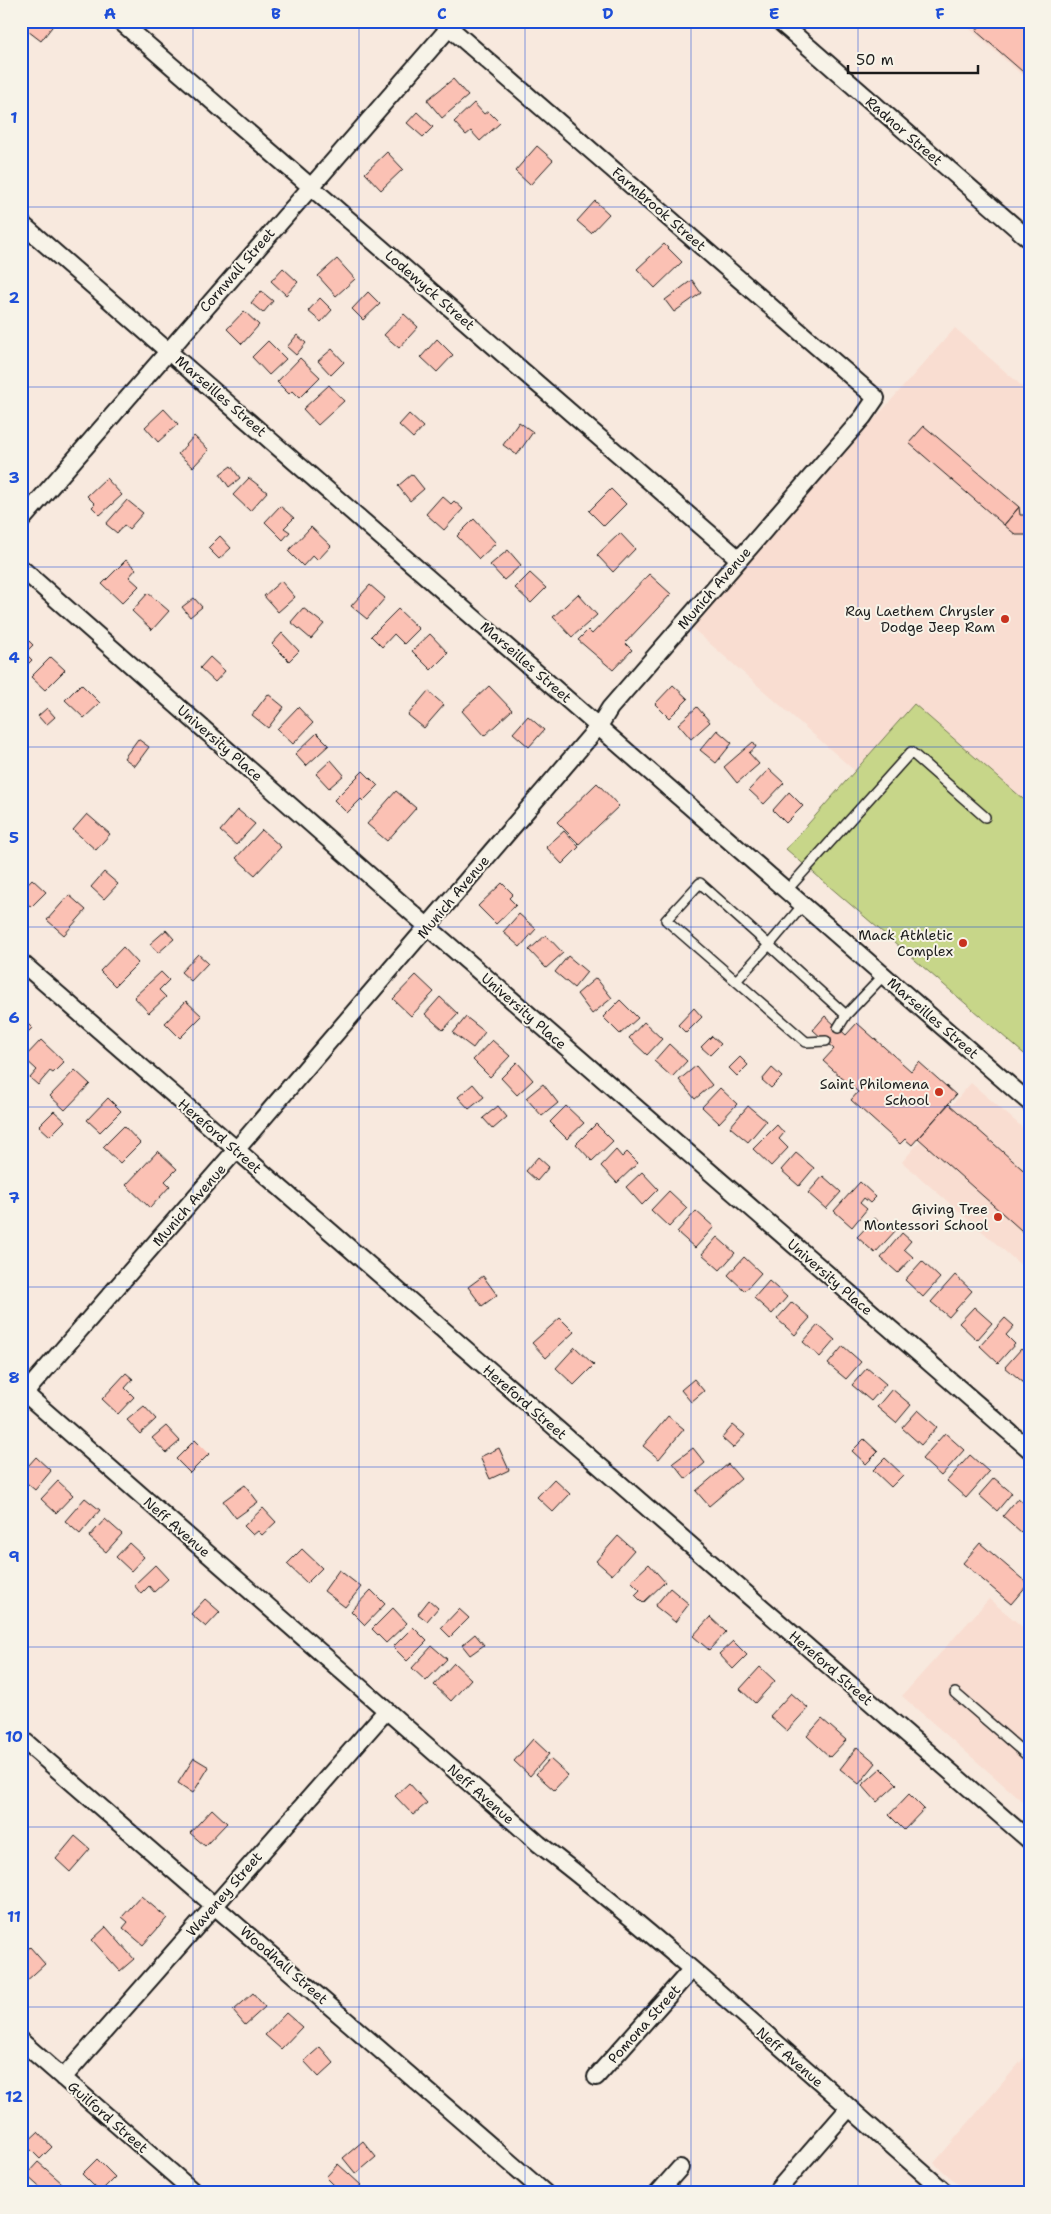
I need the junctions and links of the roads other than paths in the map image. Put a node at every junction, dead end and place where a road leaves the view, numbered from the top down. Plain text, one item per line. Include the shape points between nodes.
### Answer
1 (120, 21) edge
2 (779, 21) edge
3 (449, 23) edge
4 (310, 186) junction
5 (21, 223) edge
6 (1030, 240) edge
7 (168, 350) junction
8 (876, 398) joint
9 (21, 521) edge
10 (739, 559) junction
11 (21, 568) edge
12 (599, 726) junction
13 (985, 817) dead end
14 (787, 890) junction
15 (803, 905) junction
16 (428, 927) junction
17 (769, 945) junction
18 (21, 962) edge
19 (884, 975) junction
20 (736, 981) junction
21 (846, 1015) junction
22 (838, 1028) dead end
23 (826, 1041) dead end
24 (1030, 1103) edge
25 (236, 1150) junction
26 (23, 1392) edge
27 (1030, 1450) edge
28 (955, 1693) dead end
29 (386, 1711) junction
30 (21, 1738) edge
31 (1030, 1758) edge
32 (1030, 1841) edge
33 (214, 1905) junction
34 (691, 1970) junction
35 (21, 2041) edge
36 (596, 2077) dead end
37 (63, 2078) junction
38 (849, 2108) junction
39 (680, 2168) dead end
40 (195, 2193) edge
41 (546, 2193) edge
42 (658, 2193) edge
43 (775, 2193) edge
44 (946, 2193) edge

1 - 4 street, Lodewyck Street
2 - 6 street, Radnor Street
3 - 4 street, Cornwall Street
3 - 8 street, Farmbrook Street
4 - 7 street, Cornwall Street
4 - 10 street, Lodewyck Street
5 - 7 street, Marseilles Street
7 - 9 street, Cornwall Street
7 - 12 street, Marseilles Street
8 - 10 street, Munich Avenue
10 - 12 street, Munich Avenue via 610,708
11 - 16 street, University Place
12 - 14 street, Marseilles Street
12 - 16 street, Munich Avenue
13 - 14 lane via 911,752
14 - 15 street, Marseilles Street
15 - 17 lane
15 - 19 street, Marseilles Street
16 - 25 street, Munich Avenue
16 - 27 street, University Place
17 - 20 lane
17 - 20 lane via 700,884 666,920
17 - 21 lane
18 - 25 street, Hereford Street
19 - 21 lane
19 - 24 street, Marseilles Street
20 - 23 lane via 806,1042
21 - 22 lane
25 - 26 street, Munich Avenue
25 - 32 street, Hereford Street
26 - 29 street, Neff Avenue
28 - 31 lane
29 - 33 street, Waveney Street
29 - 34 street, Neff Avenue
30 - 33 street, Woodhall Street
33 - 37 street, Waveney Street
33 - 41 street, Woodhall Street
34 - 36 street, Pomona Street
34 - 38 street, Neff Avenue
35 - 37 street, Guilford Street
37 - 40 street, Guilford Street
38 - 43 street
38 - 44 street, Neff Avenue
39 - 42 street

